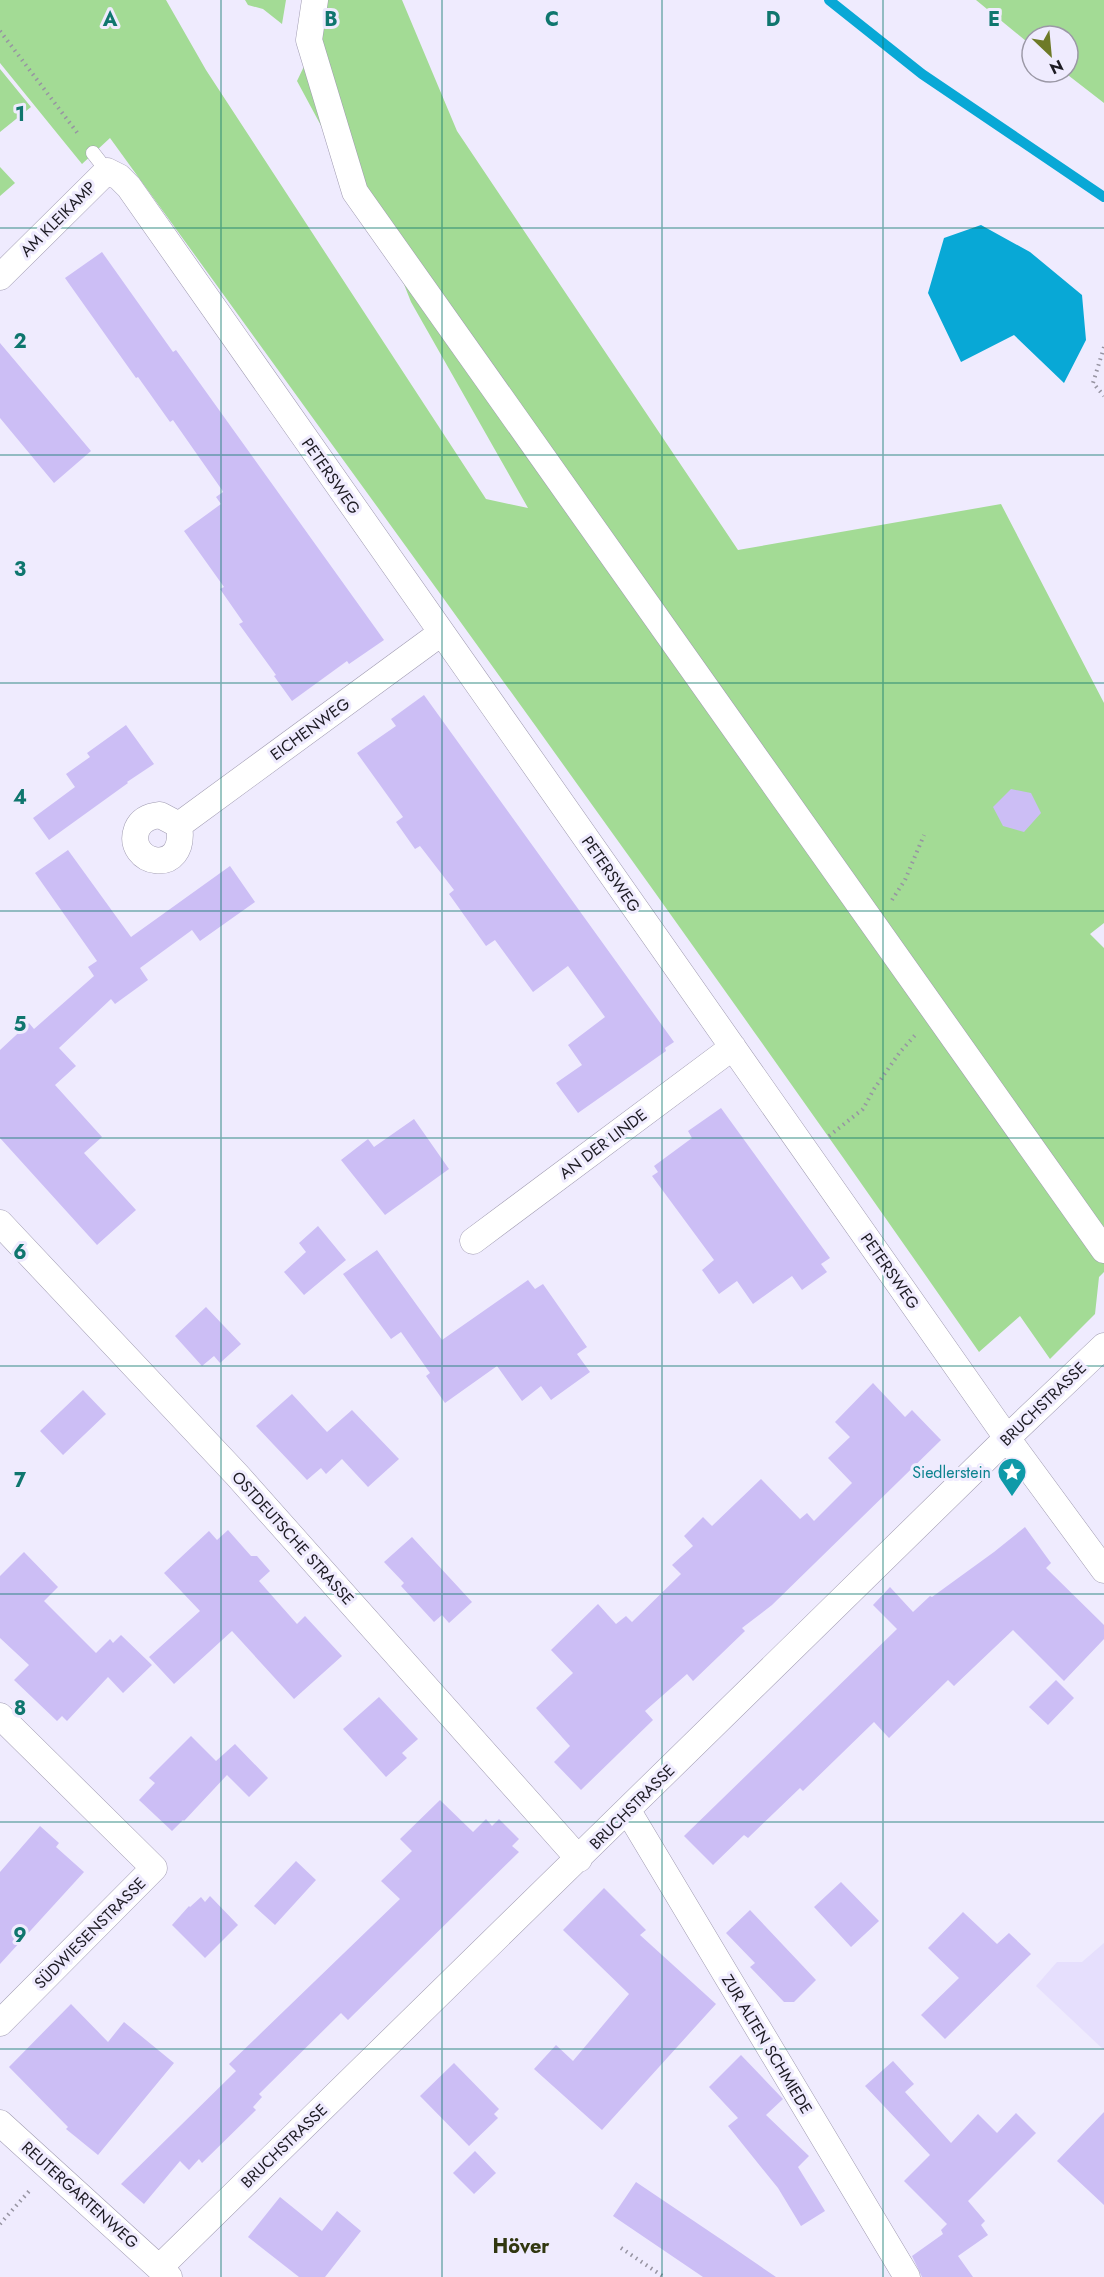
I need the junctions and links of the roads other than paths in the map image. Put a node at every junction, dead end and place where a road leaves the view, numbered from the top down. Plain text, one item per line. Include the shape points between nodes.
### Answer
1 (315, 0) edge
2 (106, 167) joint
3 (0, 277) edge
4 (441, 633) junction
5 (179, 825) dead end
6 (733, 1047) junction
7 (0, 1223) edge
8 (473, 1241) dead end
9 (1104, 1250) edge
10 (1104, 1346) edge
11 (1007, 1438) junction
12 (1104, 1570) edge
13 (0, 1716) edge
14 (628, 1811) junction
15 (579, 1859) junction
16 (0, 2023) edge
17 (0, 2123) edge
18 (164, 2272) edge
19 (907, 2277) edge

1 - 9 street via 309,40 355,192
2 - 3 street, AM KLEIKAMP
2 - 4 street, PETERSWEG via 129,187
4 - 5 street, EICHENWEG
4 - 6 street, PETERSWEG
6 - 8 street, AN DER LINDE
6 - 11 street, PETERSWEG
7 - 15 street, OSTDEUTSCHE STRASSE via 237,1475
10 - 11 street, BRUCHSTRASSE
11 - 12 street, PETERSWEG
11 - 14 street, BRUCHSTRASSE
13 - 16 street, SÜDWIESENSTRASSE via 154,1868
14 - 15 street, BRUCHSTRASSE
14 - 19 street, ZUR ALTEN SCHMIEDE
15 - 18 street, BRUCHSTRASSE
17 - 18 street, REUTERGARTENWEG

